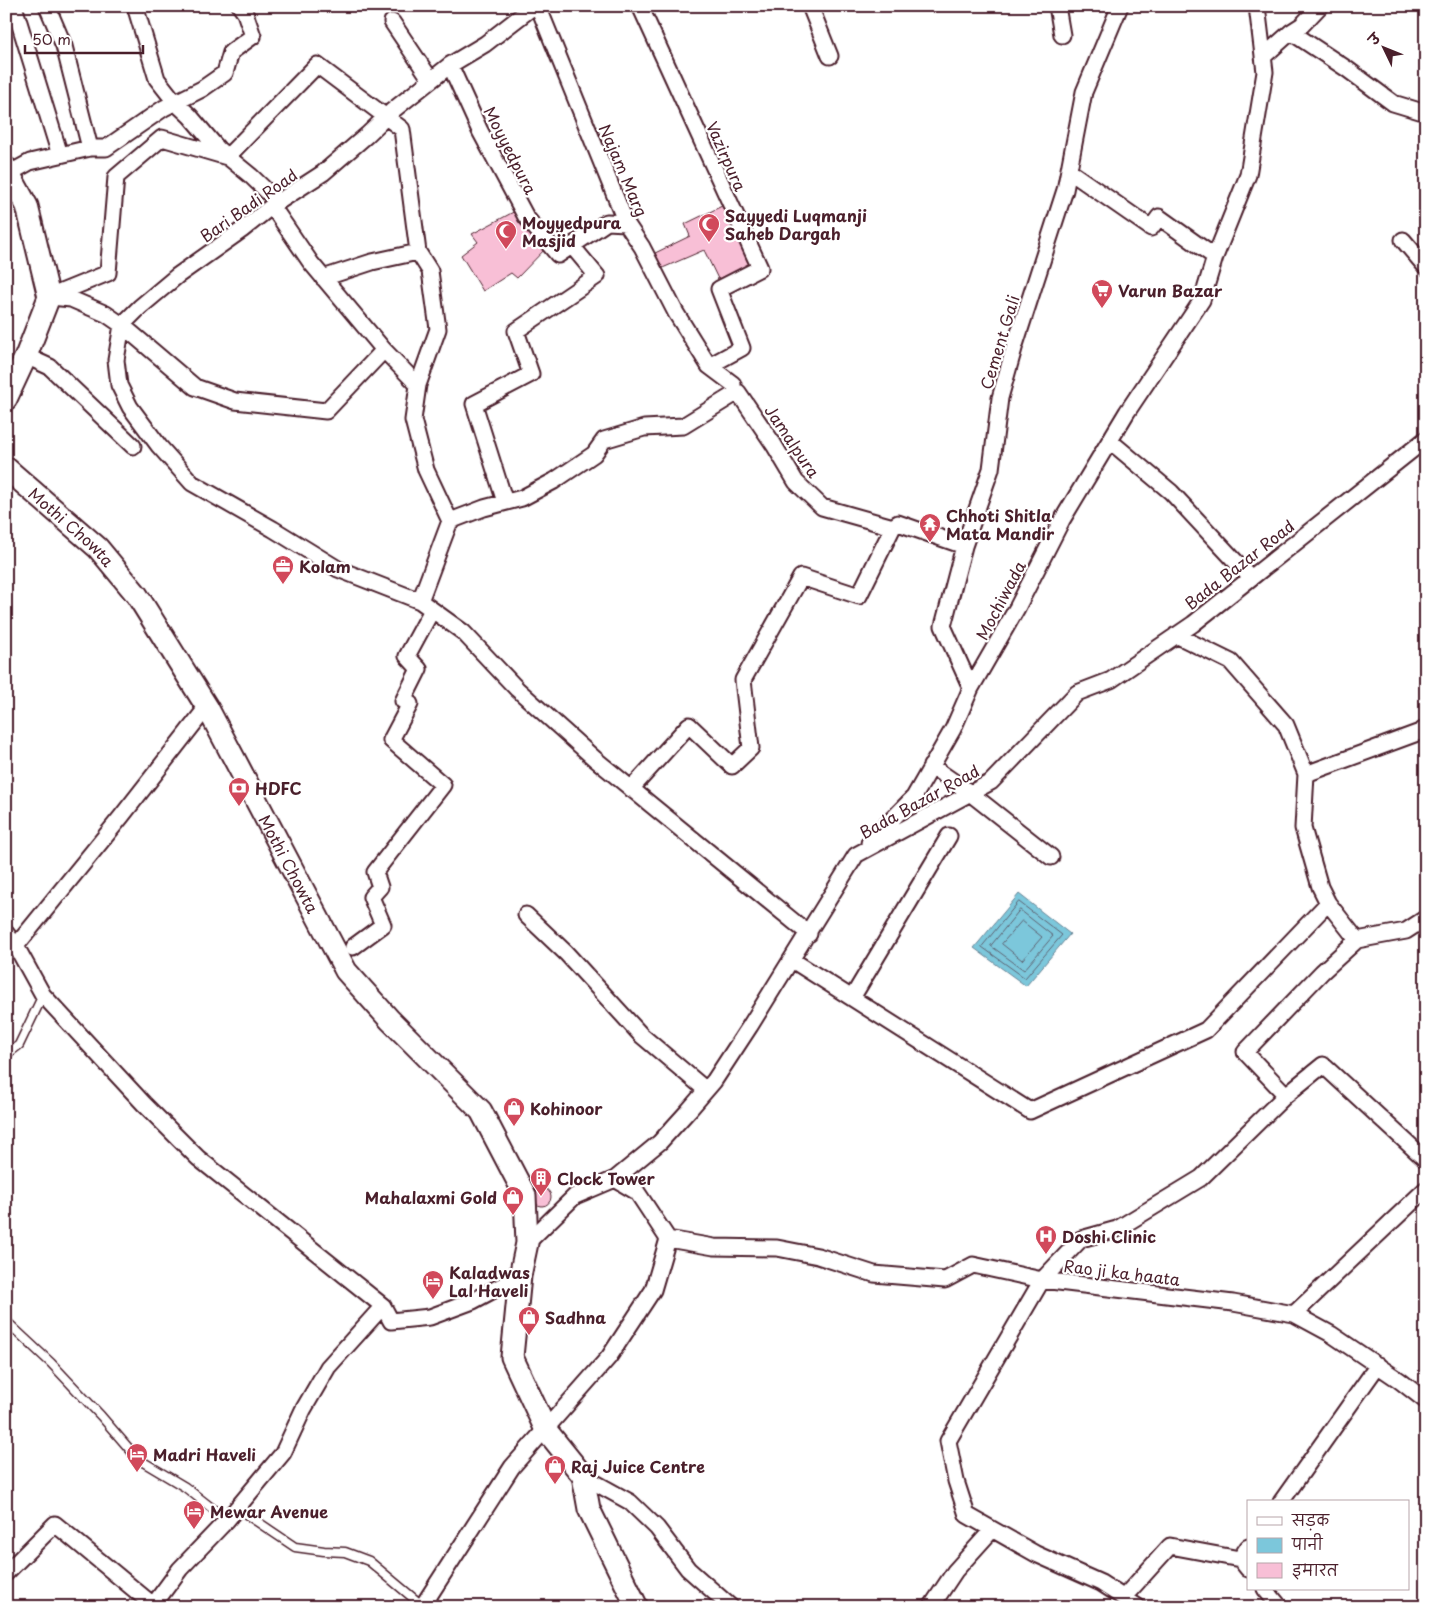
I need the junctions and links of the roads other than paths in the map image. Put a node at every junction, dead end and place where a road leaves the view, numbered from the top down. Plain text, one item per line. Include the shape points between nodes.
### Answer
1 (14, 6) edge
2 (46, 6) edge
3 (135, 6) edge
4 (512, 6) edge
5 (536, 6) edge
6 (640, 6) edge
7 (810, 6) edge
8 (1057, 6) edge
9 (1120, 6) edge
10 (1257, 6) edge
11 (1320, 6) edge
12 (247, 8) edge
13 (517, 21) junction
14 (392, 22) dead end
15 (1291, 32) junction
16 (1062, 35) dead end
17 (830, 56) dead end
18 (1263, 57) junction
19 (450, 65) junction
20 (431, 80) junction
21 (175, 102) junction
22 (1426, 113) edge
23 (388, 114) junction
24 (90, 148) junction
25 (60, 155) junction
26 (227, 157) junction
27 (8, 170) edge
28 (1069, 171) junction
29 (275, 204) junction
30 (626, 224) junction
31 (1403, 240) dead end
32 (572, 246) junction
33 (418, 252) junction
34 (1215, 258) junction
35 (1426, 267) edge
36 (323, 278) junction
37 (49, 297) junction
38 (122, 325) junction
39 (384, 350) junction
40 (26, 356) junction
41 (709, 366) junction
42 (418, 385) junction
43 (736, 388) junction
44 (6, 399) edge
45 (1426, 439) edge
46 (1110, 440) junction
47 (133, 446) dead end
48 (6, 468) edge
49 (505, 502) junction
50 (450, 521) junction
51 (892, 527) junction
52 (964, 546) junction
53 (1251, 578) junction
54 (426, 606) junction
55 (1176, 635) junction
56 (971, 688) junction
57 (207, 707) junction
58 (1424, 731) edge
59 (931, 766) junction
60 (1306, 774) junction
61 (631, 789) junction
62 (970, 794) junction
63 (949, 836) dead end
64 (856, 855) junction
65 (1051, 857) dead end
66 (1328, 903) junction
67 (526, 915) dead end
68 (1426, 918) edge
69 (6, 934) edge
70 (809, 934) junction
71 (1357, 940) junction
72 (16, 946) junction
73 (353, 948) dead end
74 (792, 960) junction
75 (43, 995) junction
76 (852, 998) junction
77 (6, 1055) edge
78 (706, 1090) junction
79 (1286, 1095) junction
80 (1426, 1160) edge
81 (615, 1179) junction
82 (1426, 1189) edge
83 (668, 1239) junction
84 (527, 1243) junction
85 (520, 1276) junction
86 (1042, 1280) junction
87 (383, 1306) junction
88 (1294, 1314) junction
89 (6, 1321) edge
90 (1378, 1366) junction
91 (1426, 1401) edge
92 (546, 1430) junction
93 (583, 1476) junction
94 (1282, 1500) edge
95 (232, 1514) junction
96 (992, 1530) junction
97 (1245, 1558) edge
98 (6, 1573) edge
99 (1266, 1590) edge
100 (1124, 1598) junction
101 (153, 1606) edge
102 (423, 1606) edge
103 (637, 1607) edge
104 (731, 1607) edge
105 (931, 1607) edge
106 (1138, 1607) edge
107 (1280, 1607) edge

1 - 25 street
2 - 24 street via 64,46
3 - 21 street via 157,79
4 - 13 street
5 - 13 street, Bari Badi Road
5 - 30 street, Najam Marg
6 - 41 street, Vazirpura via 760,268 719,289 742,348
7 - 17 street
8 - 16 street
9 - 28 street, Cement Gali via 1084,92
10 - 18 street, Mochiwada
11 - 15 street
12 - 21 street via 253,36 231,52 225,73 202,90
13 - 19 street, Bari Badi Road
14 - 20 street
15 - 18 street
15 - 22 street via 1393,103
18 - 34 street, Mochiwada via 1266,72 1248,175
19 - 20 street, Bari Badi Road
19 - 32 street, Moyyedpura via 480,131 526,217 558,255
20 - 23 street, Bari Badi Road
21 - 24 street via 106,148
21 - 26 street
23 - 26 street via 317,65
23 - 29 street, Bari Badi Road via 323,173
23 - 33 street via 402,129
24 - 25 street
25 - 27 street
26 - 29 street via 251,176
26 - 37 street via 162,138 116,177 108,273
27 - 37 main road via 27,206
28 - 34 street via 1151,228 1160,217
28 - 52 street, Cement Gali via 1000,398 990,469
29 - 36 street
29 - 38 street, Bari Badi Road via 177,276
30 - 32 street, Moyyedpura via 607,222
30 - 41 street, Najam Marg
31 - 35 street
32 - 49 street via 597,276 516,331 530,374 474,404
33 - 36 street
33 - 42 street via 430,271 438,329
34 - 46 street, Mochiwada via 1202,300
36 - 39 street
37 - 38 street via 71,299 106,314
37 - 40 main road
38 - 39 street via 195,387 235,401 326,411
38 - 54 street via 116,360 119,385 130,407 159,446 192,483 338,569
39 - 42 street
40 - 44 main road
40 - 47 street via 50,367
41 - 43 street, Jamalpura
42 - 50 street via 413,420 426,470
43 - 49 street via 683,426 644,428 604,440 594,454 554,481 522,498
43 - 51 street, Jamalpura via 796,482 822,507
45 - 53 street, Bada Bazar Road
46 - 53 street via 1171,492
46 - 56 street, Mochiwada via 1062,520
48 - 57 main road, Mothi Chowta via 98,548 137,596
49 - 50 street
50 - 54 street
51 - 52 street, Jamalpura via 898,522
51 - 61 street via 860,596 802,577 743,680 751,748 732,766 689,725
52 - 56 street, Cement Gali via 943,626
53 - 55 street, Bada Bazar Road
54 - 61 street via 463,632 517,689
54 - 73 street via 407,656 419,669 403,701 410,704 391,740 443,785 375,872 380,887 371,897 383,925
55 - 60 street via 1231,662 1286,725
55 - 62 street, Bada Bazar Road via 1111,680 1077,693 991,782
56 - 59 street, Mochiwada
57 - 72 street
57 - 84 main road, Mothi Chowta via 346,971 481,1111 525,1195
58 - 60 street
59 - 62 street
59 - 64 street, Mochiwada via 914,797
60 - 66 street via 1303,828 1320,888
61 - 70 street
62 - 64 street, Bada Bazar Road
62 - 65 street
63 - 76 street
64 - 70 street, Bada Bazar Road
66 - 71 street
66 - 76 street via 1206,1030 1030,1111
67 - 78 street via 641,1034
68 - 71 street via 1406,931
69 - 72 street
70 - 74 street, Bada Bazar Road
71 - 79 street via 1245,1052
72 - 75 street
74 - 76 street
74 - 78 street, Bada Bazar Road
75 - 77 lane via 19,1046
75 - 87 street via 198,1158
78 - 81 street, Bada Bazar Road via 660,1142
79 - 80 street via 1323,1065
79 - 86 street via 1201,1178 1117,1229 1081,1238
81 - 83 street via 637,1192
81 - 84 street, Bada Bazar Road via 576,1196
82 - 88 street
83 - 86 street, Rao ji ka haata via 714,1247 777,1248 818,1256 874,1274 946,1280 973,1265
83 - 92 street via 653,1290 609,1357
84 - 85 main road, Mothi Chowta
85 - 87 street via 473,1301 430,1318 391,1321
85 - 92 main road, Mothi Chowta via 512,1357
86 - 88 street, Rao ji ka haata via 1233,1303
86 - 96 street via 948,1441 967,1515
87 - 95 street via 328,1367 283,1453
88 - 90 street, Rao ji ka haata
89 - 95 lane via 57,1370 138,1458
90 - 91 street, Rao ji ka haata
90 - 94 street
92 - 93 main road, Mothi Chowta
92 - 102 street via 512,1467
93 - 103 main road via 589,1508
93 - 104 street via 630,1502 657,1528 688,1569
95 - 101 street via 180,1569
95 - 102 lane via 295,1547 345,1552 369,1562
96 - 100 street via 1101,1583
96 - 105 street via 956,1571
97 - 100 street via 1170,1546
98 - 101 street via 55,1524
99 - 107 street
100 - 106 street

